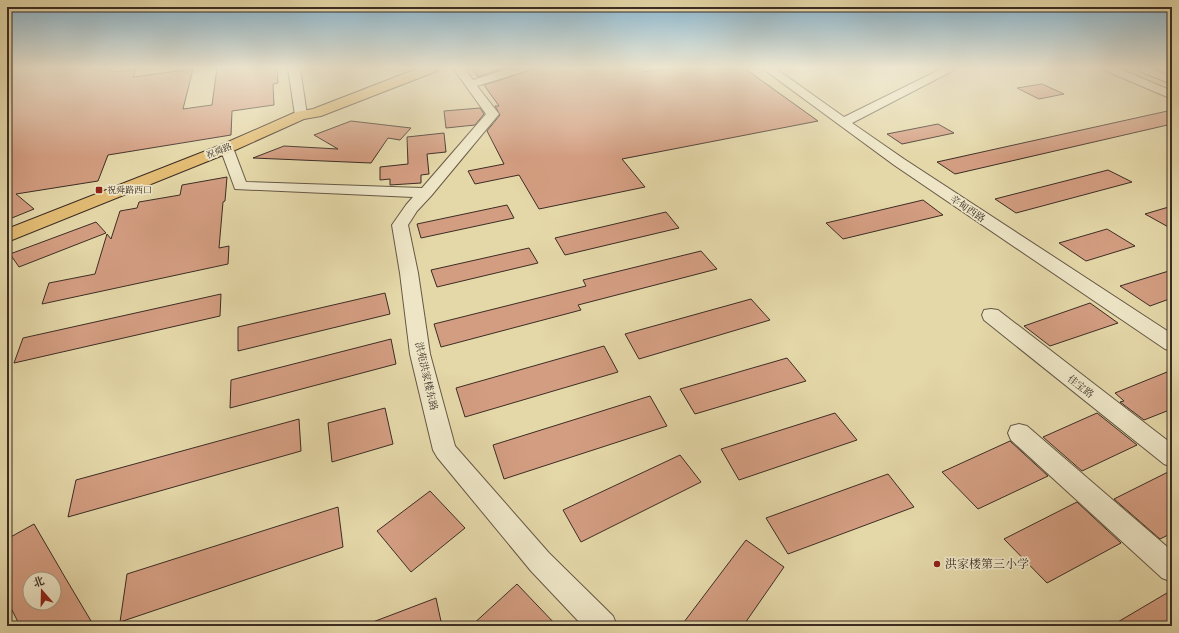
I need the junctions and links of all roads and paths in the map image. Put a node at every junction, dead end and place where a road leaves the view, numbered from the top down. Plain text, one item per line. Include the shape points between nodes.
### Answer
1 (299, 98) edge
2 (356, 98) edge
3 (480, 98) edge
4 (809, 98) edge
5 (893, 98) edge
6 (302, 115) junction
7 (843, 122) junction
8 (227, 148) junction
9 (426, 194) junction
10 (7, 236) edge
11 (991, 315) dead end
12 (1172, 344) edge
13 (1019, 433) dead end
14 (1172, 457) edge
15 (1172, 569) edge
16 (603, 626) edge

1 - 6 street
2 - 6 main road, 祝舜路 via 316,113
3 - 9 street, 洪苑洪家楼东路 via 493,114
4 - 7 street, 辛甸西路
5 - 7 street
6 - 8 main road, 祝舜路
7 - 12 street, 辛甸西路
8 - 9 street via 240,186
8 - 10 main road, 祝舜路
9 - 16 street, 洪苑洪家楼东路 via 411,208 400,225 410,273 420,354 445,450 540,562
11 - 14 street, 佳宝路
13 - 15 street

